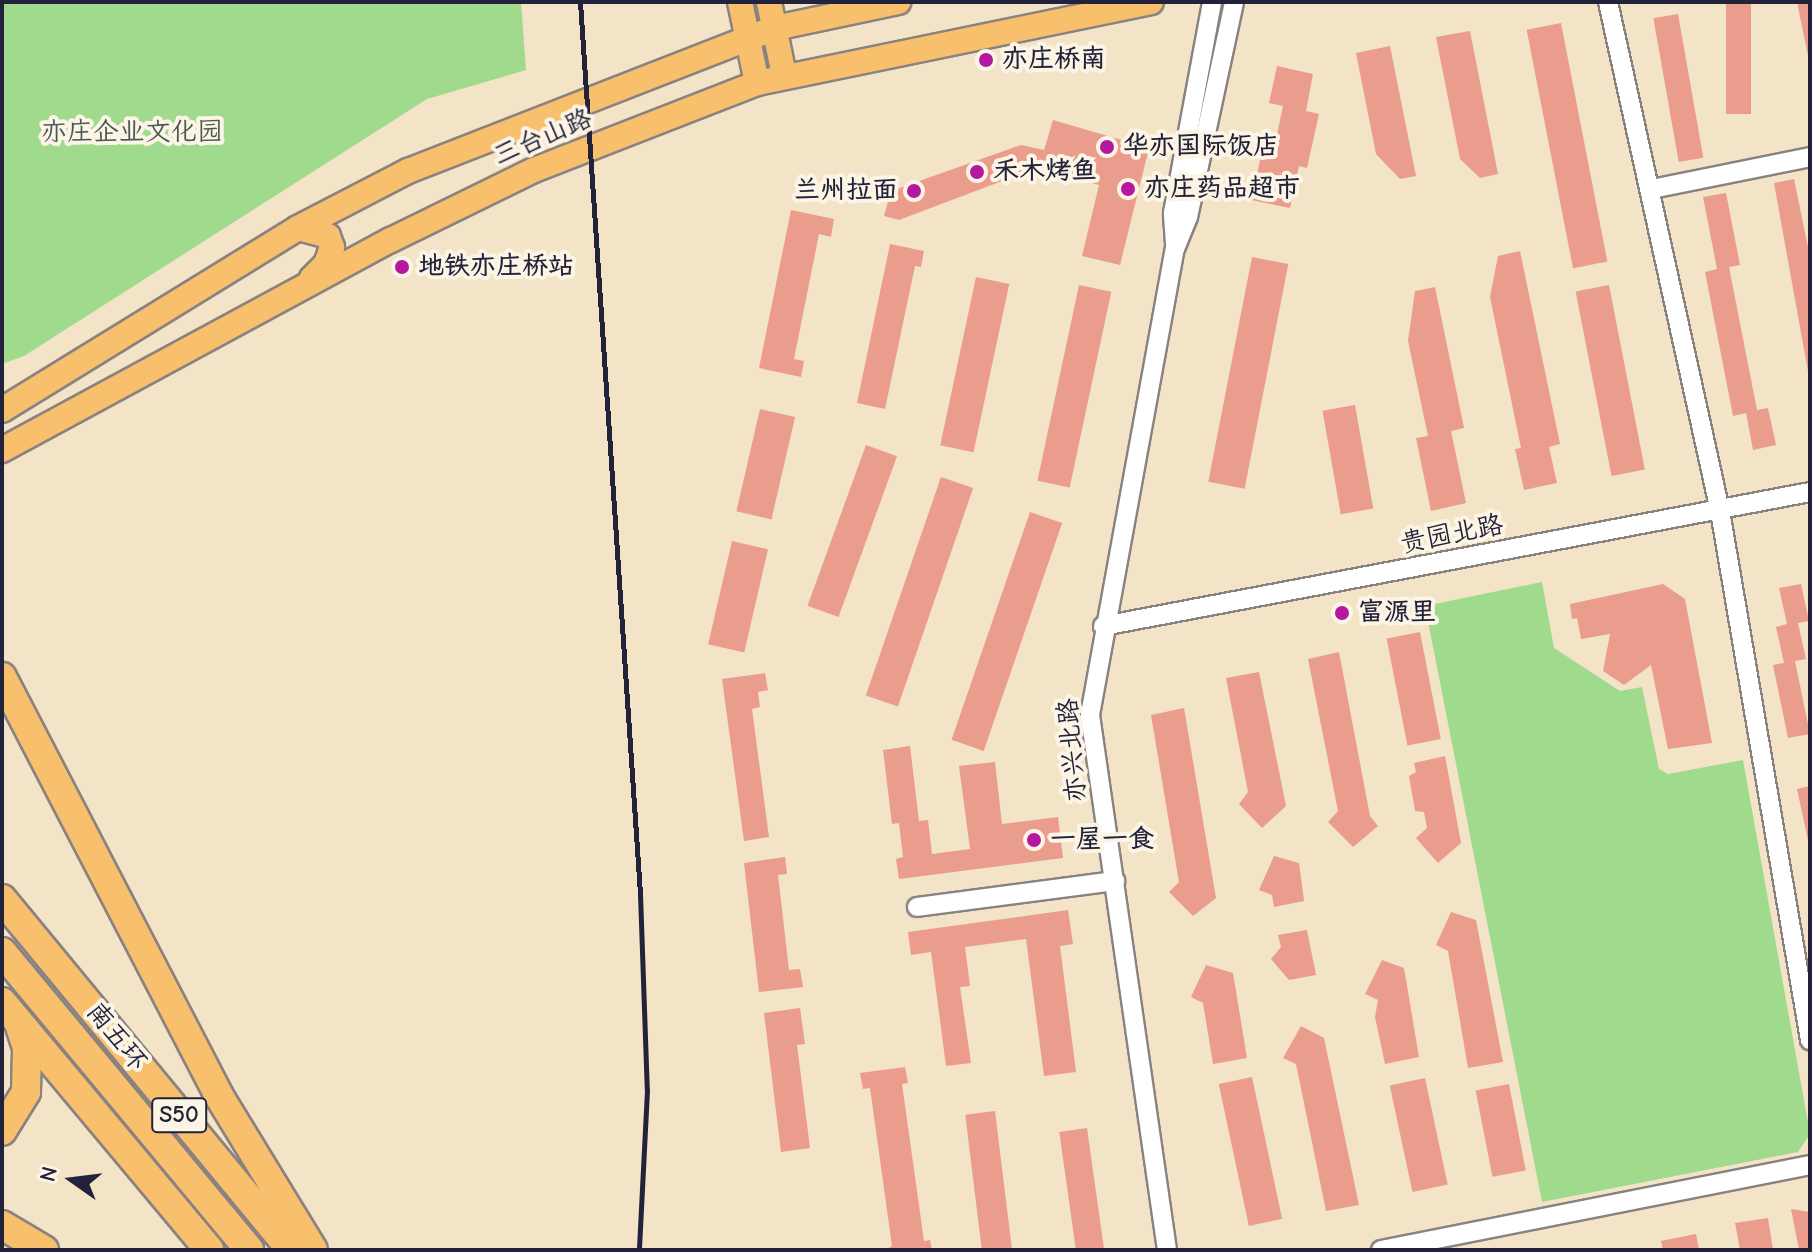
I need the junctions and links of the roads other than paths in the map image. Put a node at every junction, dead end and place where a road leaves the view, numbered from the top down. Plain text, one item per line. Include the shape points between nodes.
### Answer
1 (740, 2) edge
2 (769, 2) edge
3 (898, 2) edge
4 (1151, 2) edge
5 (1212, 2) edge
6 (1234, 2) edge
7 (1608, 2) edge
8 (775, 28) junction
9 (747, 38) junction
10 (784, 75) junction
11 (757, 83) junction
12 (1810, 157) edge
13 (1652, 189) junction
14 (298, 228) junction
15 (1175, 249) junction
16 (298, 291) junction
17 (2, 410) edge
18 (2, 450) edge
19 (1810, 492) edge
20 (1720, 511) junction
21 (1103, 626) junction
22 (2, 677) edge
23 (1115, 881) junction
24 (2, 899) edge
25 (917, 907) dead end
26 (1802, 940) edge
27 (2, 952) edge
28 (10, 1012) edge
29 (1810, 1040) edge
30 (2, 1131) edge
31 (1810, 1165) edge
32 (2, 1225) edge
33 (44, 1250) edge
34 (209, 1250) edge
35 (249, 1250) edge
36 (291, 1250) edge
37 (313, 1250) edge
38 (1167, 1250) edge
39 (1381, 1250) edge

1 - 9 main road
2 - 8 main road
3 - 8 main road, 三台山路
4 - 10 main road, 三台山路
5 - 15 street, 亦兴北路 via 1173,213
6 - 15 street, 亦兴北路 via 1188,217
7 - 13 street
8 - 9 main road, 三台山路
8 - 10 main road
9 - 11 main road
9 - 14 main road, 三台山路 via 408,171
10 - 11 main road, 三台山路
11 - 16 main road, 三台山路 via 534,170
12 - 13 street
13 - 20 street
14 - 16 main road via 328,236 332,247 326,264
14 - 17 main road, 三台山路
15 - 21 street, 亦兴北路
16 - 18 main road, 三台山路
19 - 20 street, 贵园北路
20 - 21 street, 贵园北路
20 - 26 street
21 - 23 street, 亦兴北路 via 1090,715
22 - 37 highway via 248,1149
23 - 25 street
23 - 38 street, 亦兴北路
24 - 36 highway, 南五环 / S50
26 - 29 street
27 - 35 highway, 南五环 / S50
28 - 30 highway via 27,1048 26,1092
28 - 34 highway
31 - 39 street
32 - 33 highway

